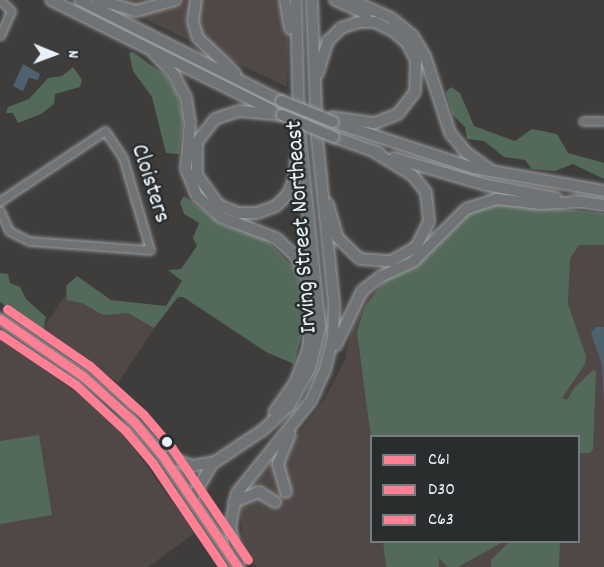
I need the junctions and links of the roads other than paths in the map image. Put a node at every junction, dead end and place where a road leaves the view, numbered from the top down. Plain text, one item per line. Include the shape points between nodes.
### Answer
1 (0, 0) edge
2 (51, 0) edge
3 (80, 0) edge
4 (98, 0) edge
5 (175, 0) edge
6 (196, 0) edge
7 (285, 0) edge
8 (296, 0) edge
9 (312, 0) edge
10 (334, 0) edge
11 (351, 0) edge
12 (396, 22) junction
13 (0, 36) edge
14 (152, 51) junction
15 (297, 88) junction
16 (257, 89) junction
17 (314, 108) junction
18 (282, 115) junction
19 (332, 119) junction
20 (583, 121) dead end
21 (604, 121) edge
22 (299, 126) junction
23 (373, 151) junction
24 (319, 172) junction
25 (496, 173) junction
26 (604, 191) edge
27 (0, 201) edge
28 (580, 202) junction
29 (604, 205) edge
30 (0, 211) edge
31 (0, 319) edge
32 (325, 370) junction
33 (300, 415) junction
34 (255, 435) junction
35 (162, 455) junction
36 (214, 462) junction
37 (286, 492) dead end
38 (192, 499) junction
39 (234, 502) junction
40 (275, 502) dead end
41 (239, 567) edge

1 - 13 street via 11,11
2 - 14 main road
3 - 16 main road
4 - 5 main road via 136,11
6 - 16 main road via 194,26 203,45
7 - 15 main road via 291,72
8 - 15 main road
9 - 17 main road
10 - 12 main road
11 - 12 main road
12 - 25 main road via 409,31 422,50 454,139
14 - 18 main road
14 - 34 main road via 174,75 186,98 190,122 186,170 197,196 221,217 258,228 281,242 299,261 309,284 312,326 304,363 289,393
15 - 22 main road, Irving Street Northeast
16 - 17 main road, bridge via 282,101
17 - 19 main road, bridge
17 - 19 main road via 321,55 337,31 355,22 370,21 399,34 411,49 417,67 417,86 407,106 379,122
17 - 24 main road, Irving Street Northeast
18 - 22 main road via 230,112 204,129 196,146 195,169 204,190 219,205 252,214 271,208 284,198 295,175
18 - 23 main road, bridge
19 - 25 main road via 420,152
20 - 21 street
22 - 34 main road, Irving Street Northeast via 319,301 318,335 298,394 283,413
23 - 24 main road via 415,177 429,202 429,221 423,238 396,260 366,261 345,248 336,234
23 - 28 main road via 486,184
24 - 32 main road, Irving Street Northeast via 335,312
25 - 26 main road
27 - 30 street, Cloisters via 105,131 123,158 150,250 29,241 9,231
28 - 29 main road
28 - 32 main road via 541,204 497,199 465,209 414,261 380,277 362,291
31 - 35 main road via 103,392
32 - 33 main road, Irving Street Northeast
33 - 37 main road via 279,459
33 - 39 main road, Irving Street Northeast via 245,479
34 - 36 main road, Irving Street Northeast
35 - 36 main road via 192,466
35 - 38 main road
36 - 38 main road, Irving Street Northeast
38 - 41 main road
39 - 40 main road via 259,492
39 - 41 main road, Irving Street Northeast via 230,528

